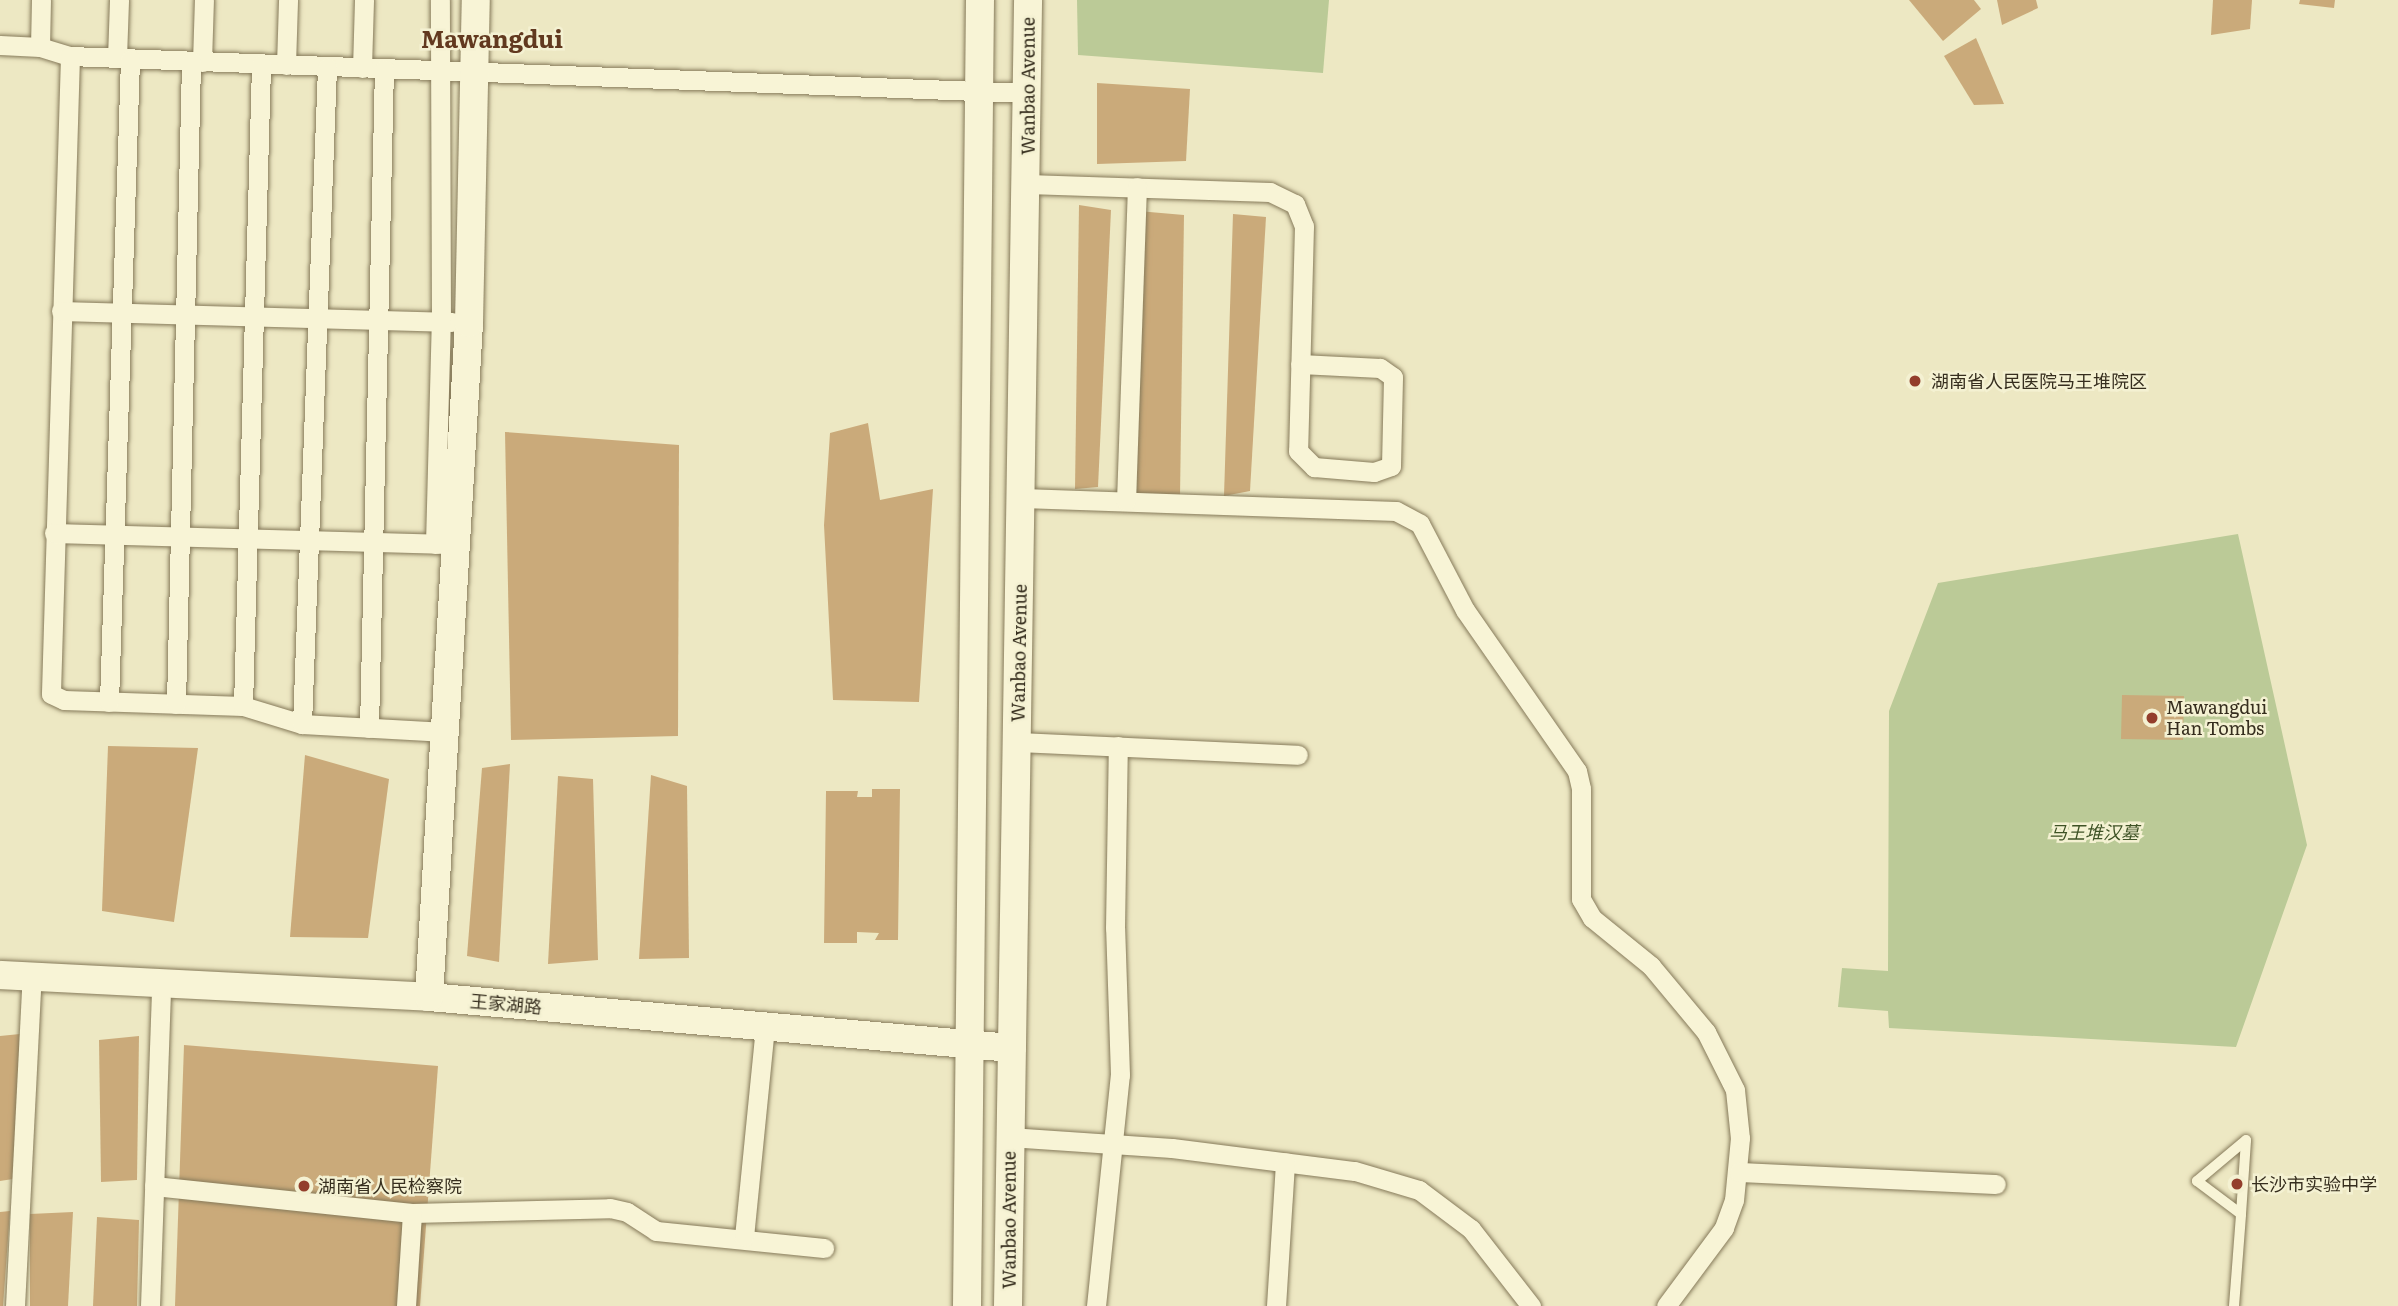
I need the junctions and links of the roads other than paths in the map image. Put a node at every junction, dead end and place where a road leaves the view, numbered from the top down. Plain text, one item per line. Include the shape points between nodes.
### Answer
1 (41, 0) edge
2 (119, 0) edge
3 (204, 0) edge
4 (288, 0) edge
5 (364, 0) edge
6 (440, 0) edge
7 (476, 0) edge
8 (980, 0) edge
9 (1027, 0) edge
10 (0, 45) edge
11 (40, 47) junction
12 (69, 57) junction
13 (124, 59) junction
14 (197, 62) junction
15 (261, 64) junction
16 (286, 65) junction
17 (327, 67) junction
18 (362, 68) junction
19 (384, 69) junction
20 (441, 71) junction
21 (478, 72) junction
22 (980, 91) junction
23 (1029, 93) junction
24 (1027, 184) junction
25 (1137, 187) junction
26 (61, 311) junction
27 (122, 313) junction
28 (187, 315) junction
29 (254, 317) junction
30 (318, 318) junction
31 (381, 320) junction
32 (441, 322) junction
33 (469, 323) junction
34 (1300, 364) junction
35 (1022, 498) junction
36 (1126, 501) junction
37 (54, 533) junction
38 (114, 535) junction
39 (181, 537) junction
40 (250, 539) junction
41 (309, 540) junction
42 (373, 542) junction
43 (446, 544) junction
44 (109, 702) junction
45 (176, 704) junction
46 (243, 706) junction
47 (302, 724) junction
48 (369, 728) junction
49 (446, 732) junction
50 (1017, 742) junction
51 (1118, 746) junction
52 (1298, 755) dead end
53 (0, 975) edge
54 (32, 976) junction
55 (161, 997) dead end
56 (429, 997) junction
57 (765, 1027) junction
58 (970, 1045) junction
59 (1012, 1048) junction
60 (1009, 1137) junction
61 (1115, 1144) junction
62 (1285, 1162) junction
63 (1739, 1172) junction
64 (1997, 1184) dead end
65 (154, 1186) junction
66 (412, 1213) junction
67 (2241, 1214) junction
68 (744, 1237) junction
69 (824, 1248) dead end
70 (16, 1306) edge
71 (150, 1306) edge
72 (406, 1306) edge
73 (967, 1306) edge
74 (1008, 1306) edge
75 (1096, 1306) edge
76 (1276, 1306) edge
77 (1531, 1306) edge
78 (1666, 1306) edge
79 (2234, 1306) edge

1 - 11 street
2 - 13 street
3 - 14 street
4 - 16 street
5 - 18 street
6 - 20 street
7 - 21 main road
8 - 22 main road
9 - 23 main road, Wanbao Avenue
10 - 11 street
11 - 12 street
12 - 13 street
12 - 26 street
13 - 14 street
13 - 27 street
14 - 15 street
14 - 28 street
15 - 16 street
15 - 29 street
16 - 17 street
17 - 18 street
17 - 30 street
18 - 19 street
19 - 20 street
19 - 31 street
20 - 21 street
20 - 32 street
21 - 22 street
21 - 33 main road
22 - 23 street
22 - 58 main road
23 - 24 main road, Wanbao Avenue
24 - 25 street
24 - 35 main road, Wanbao Avenue
25 - 34 street via 1270,192 1294,205 1304,226
25 - 36 street
26 - 27 street
26 - 37 street
27 - 28 street
27 - 38 street
28 - 29 street
28 - 39 street
29 - 30 street
29 - 40 street
30 - 31 street
30 - 41 street
31 - 32 street
31 - 42 street
32 - 33 street
32 - 43 street
33 - 43 main road
34 - 34 street via 1300,458 1314,467 1385,470 1394,455 1393,377 1380,369
35 - 36 street
35 - 50 main road, Wanbao Avenue
36 - 63 street via 1396,511 1420,524 1465,610 1577,771 1581,899 1592,918 1651,966 1706,1032 1722,1060 1735,1090
37 - 38 street
37 - 44 street via 51,694 58,700
38 - 39 street
38 - 44 street
39 - 40 street
39 - 45 street
40 - 41 street
40 - 46 street
41 - 42 street
41 - 47 street
42 - 43 street
42 - 48 street
43 - 49 main road
44 - 45 street
45 - 46 street
46 - 47 street
47 - 48 street
48 - 49 street
49 - 56 main road
50 - 51 street
50 - 59 main road, Wanbao Avenue
51 - 52 street
51 - 61 street via 1115,928 1120,1075
53 - 54 main road, 王家湖路
54 - 56 main road, 王家湖路
54 - 70 street
55 - 65 street
56 - 57 main road, 王家湖路
57 - 58 main road, 王家湖路
57 - 68 street
58 - 59 main road, 王家湖路
58 - 73 main road
59 - 60 main road, Wanbao Avenue
60 - 61 street
60 - 74 main road, Wanbao Avenue
61 - 62 street
61 - 75 street
62 - 76 street
62 - 77 street via 1355,1171 1419,1191 1471,1229
63 - 64 street
63 - 78 street via 1724,1228
65 - 66 street
65 - 71 street
66 - 68 street via 610,1208 627,1212 656,1231
66 - 72 street
67 - 67 lane via 2244,1177 2246,1140 2197,1181
67 - 79 lane
68 - 69 street

